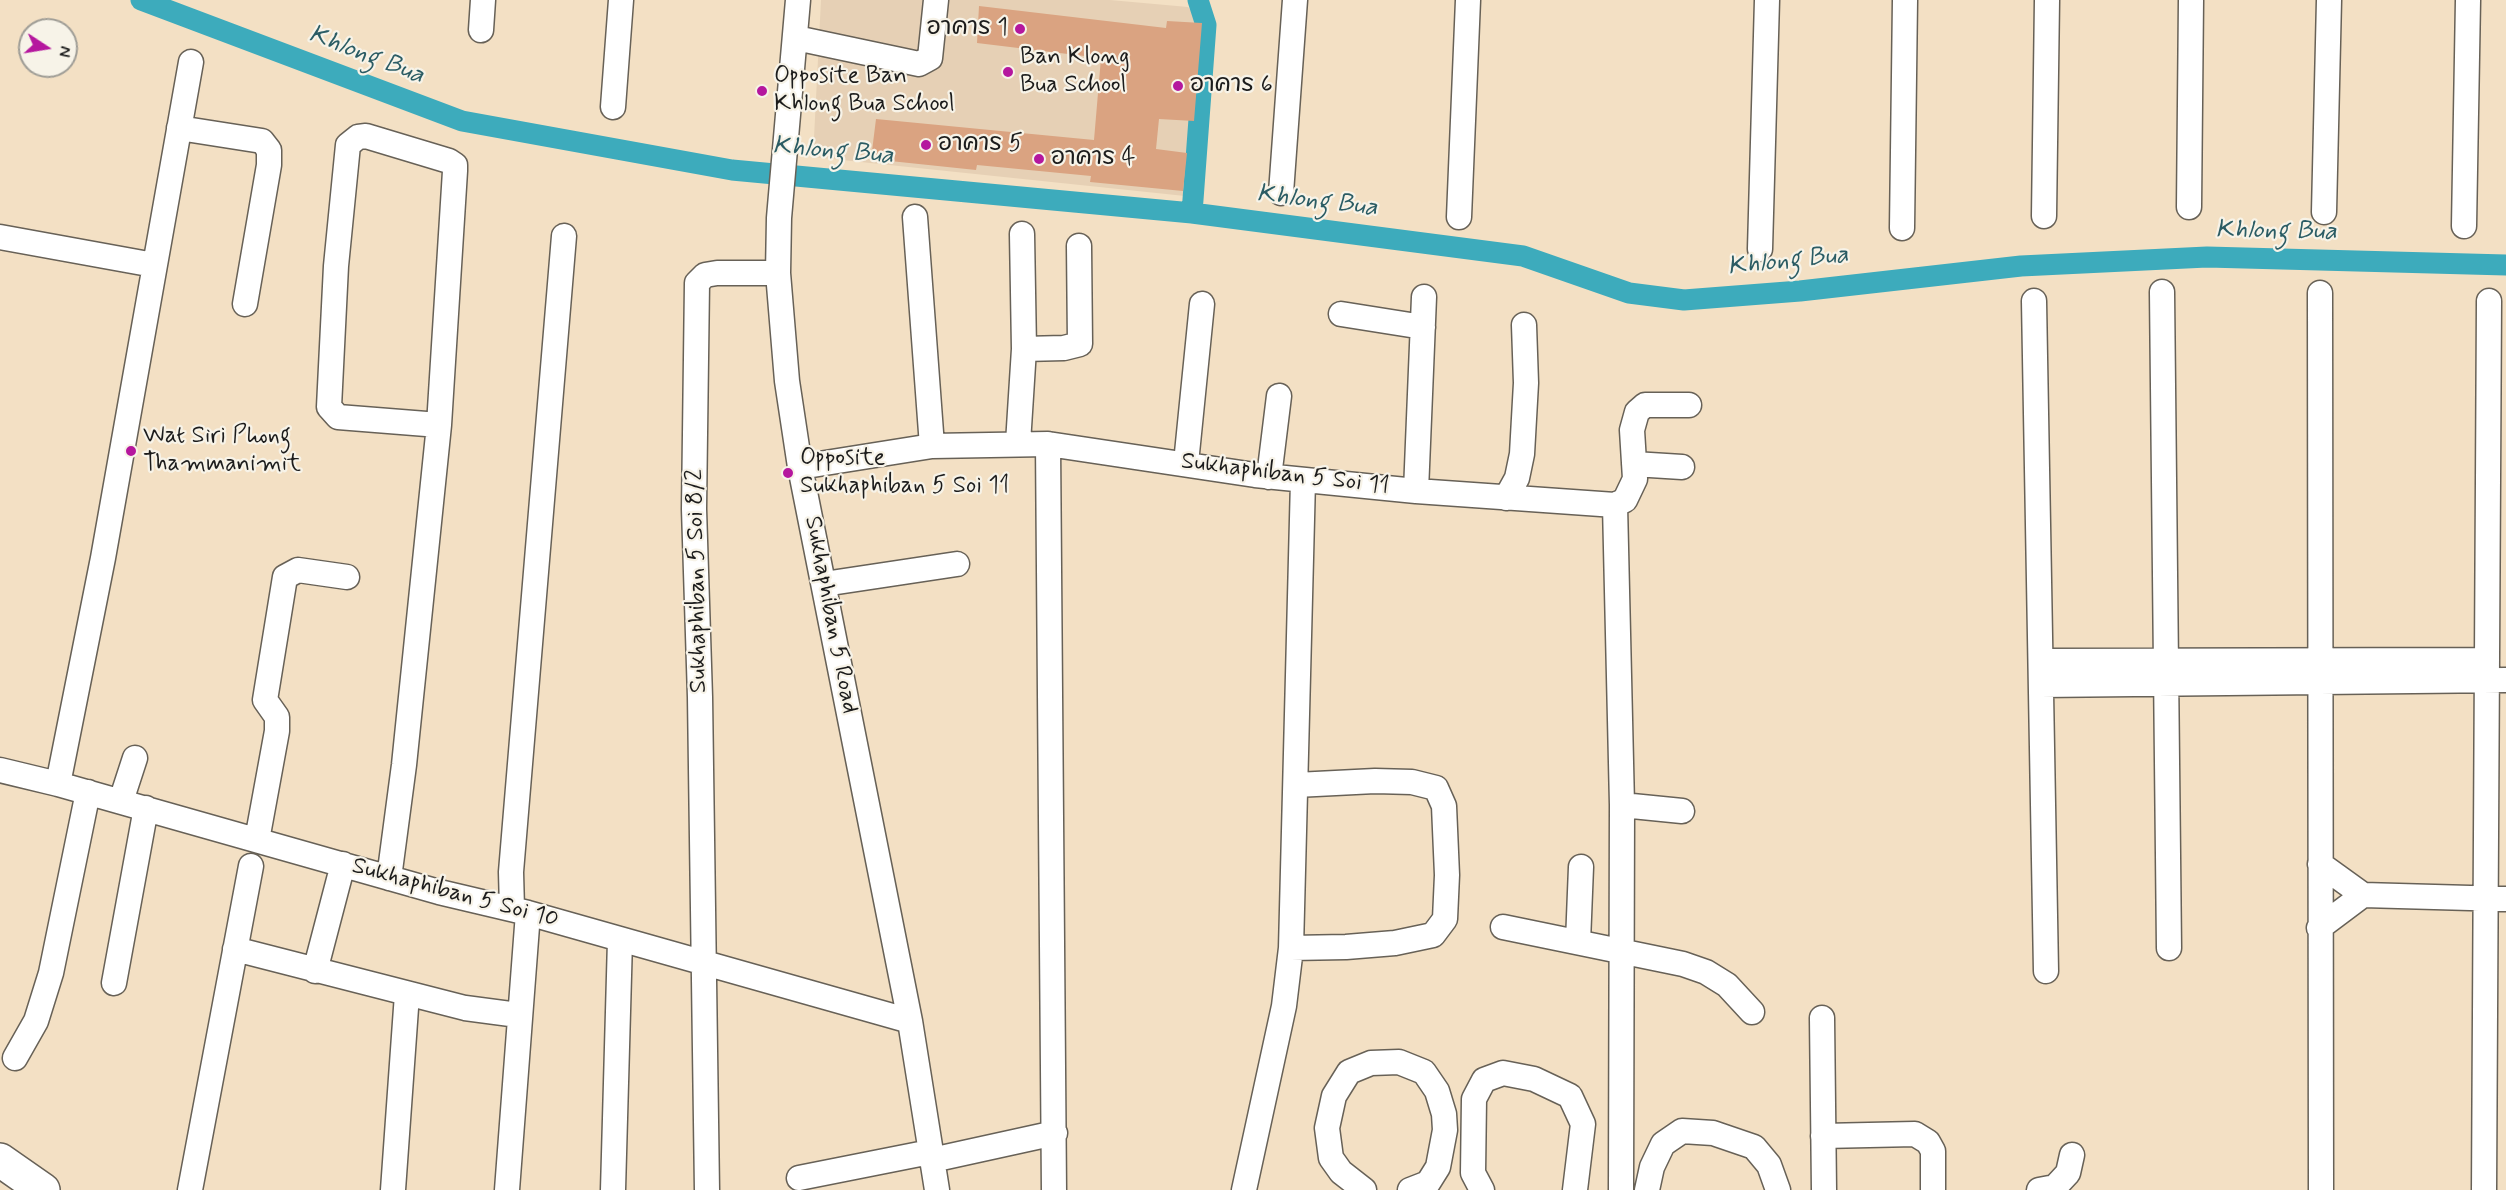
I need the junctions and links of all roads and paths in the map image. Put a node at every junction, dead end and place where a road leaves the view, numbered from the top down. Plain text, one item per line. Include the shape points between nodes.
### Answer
1 (483, 0) edge
2 (621, 0) edge
3 (798, 0) edge
4 (936, 0) edge
5 (1294, 0) edge
6 (1468, 0) edge
7 (1767, 0) edge
8 (1905, 0) edge
9 (2047, 0) edge
10 (2191, 0) edge
11 (2329, 0) edge
12 (2468, 0) edge
13 (481, 30) dead end
14 (796, 38) junction
15 (190, 62) dead end
16 (613, 107) dead end
17 (178, 128) junction
18 (1281, 193) dead end
19 (2189, 207) dead end
20 (2324, 212) dead end
21 (2044, 216) dead end
22 (915, 217) dead end
23 (1459, 217) dead end
24 (2464, 226) dead end
25 (1902, 228) dead end
26 (1022, 234) dead end
27 (564, 236) dead end
28 (0, 237) edge
29 (1079, 246) dead end
30 (1760, 249) dead end
31 (154, 266) junction
32 (778, 273) junction
33 (2162, 292) dead end
34 (2320, 293) dead end
35 (1424, 297) dead end
36 (2034, 301) dead end
37 (2489, 301) dead end
38 (245, 304) dead end
39 (1202, 304) dead end
40 (1341, 314) dead end
41 (1524, 325) dead end
42 (1423, 327) junction
43 (1024, 349) junction
44 (1279, 396) dead end
45 (1689, 405) dead end
46 (439, 425) junction
47 (1018, 443) junction
48 (1048, 444) junction
49 (932, 446) junction
50 (1186, 463) junction
51 (1634, 465) junction
52 (800, 467) junction
53 (1682, 467) dead end
54 (1269, 477) junction
55 (1303, 480) junction
56 (1416, 491) junction
57 (1506, 498) junction
58 (1615, 505) junction
59 (957, 564) dead end
60 (347, 577) dead end
61 (824, 584) junction
62 (2041, 661) junction
63 (2321, 671) junction
64 (2167, 672) junction
65 (2493, 674) edge
66 (2041, 685) junction
67 (135, 758) dead end
68 (0, 770) edge
69 (58, 783) junction
70 (1296, 786) junction
71 (88, 792) junction
72 (121, 801) junction
73 (1622, 805) junction
74 (146, 808) junction
75 (1682, 811) dead end
76 (257, 840) junction
77 (343, 864) junction
78 (2320, 864) junction
79 (251, 866) dead end
80 (1581, 867) dead end
81 (389, 878) junction
82 (2363, 895) junction
83 (2496, 898) edge
84 (520, 911) junction
85 (1503, 927) dead end
86 (2319, 928) junction
87 (620, 940) junction
88 (1578, 942) junction
89 (1291, 948) junction
90 (2169, 948) dead end
91 (235, 950) junction
92 (1622, 951) junction
93 (702, 963) junction
94 (315, 971) junction
95 (2046, 971) dead end
96 (114, 983) dead end
97 (407, 994) junction
98 (1752, 1012) dead end
99 (519, 1015) junction
100 (1822, 1018) dead end
101 (910, 1021) junction
102 (15, 1058) dead end
103 (1055, 1133) junction
104 (1823, 1136) junction
105 (2072, 1155) dead end
106 (931, 1156) junction
107 (0, 1160) edge
108 (799, 1178) dead end
109 (43, 1190) edge
110 (190, 1190) edge
111 (393, 1190) edge
112 (507, 1190) edge
113 (613, 1190) edge
114 (707, 1190) edge
115 (937, 1190) edge
116 (1054, 1190) edge
117 (1244, 1190) edge
118 (1364, 1190) edge
119 (1410, 1190) edge
120 (1482, 1190) edge
121 (1575, 1190) edge
122 (1621, 1190) edge
123 (1647, 1190) edge
124 (1778, 1190) edge
125 (1824, 1190) edge
126 (1933, 1190) edge
127 (2039, 1190) edge
128 (2321, 1190) edge
129 (2484, 1190) edge

1 - 13 street
2 - 16 street
3 - 14 street, Sukhaphiban 5 Road
4 - 14 street via 930,58 919,64
5 - 18 street
6 - 23 street
7 - 30 street
8 - 25 street
9 - 21 street
10 - 19 street
11 - 20 street
12 - 24 street
14 - 32 street, Sukhaphiban 5 Road via 779,218
15 - 17 street
17 - 31 street
17 - 38 street via 262,141 269,150
22 - 49 street
26 - 43 street
27 - 84 street via 511,872
28 - 31 street
29 - 43 street via 1080,344
31 - 69 street via 103,558
32 - 52 street, Sukhaphiban 5 Road via 787,381
32 - 93 street, Sukhaphiban 5 Soi 8/2 via 717,273 705,275 697,283 694,509
33 - 64 street
34 - 63 street
35 - 42 street
36 - 62 street
37 - 65 street
39 - 50 street
40 - 42 street
41 - 57 street via 1522,454 1517,478
42 - 56 street
43 - 47 street
44 - 54 street
45 - 51 street via 1645,405 1637,412 1632,430
46 - 46 street via 338,417 329,407 336,266 348,145 358,137 366,136 455,165
46 - 81 street
47 - 48 street, Sukhaphiban 5 Soi 11
47 - 49 street, Sukhaphiban 5 Soi 11
48 - 50 street, Sukhaphiban 5 Soi 11
48 - 103 street
49 - 52 street, Sukhaphiban 5 Soi 11
50 - 54 street, Sukhaphiban 5 Soi 11
51 - 53 street
51 - 58 street via 1631,492
52 - 61 street, Sukhaphiban 5 Road
54 - 55 street, Sukhaphiban 5 Soi 11
55 - 56 street, Sukhaphiban 5 Soi 11
55 - 70 street
56 - 57 street, Sukhaphiban 5 Soi 11
57 - 58 street, Sukhaphiban 5 Soi 11
58 - 73 street
59 - 61 street
60 - 76 street via 298,570 285,577 265,700 277,717 277,731
61 - 101 street, Sukhaphiban 5 Road
62 - 64 street
62 - 66 street
63 - 64 street
63 - 65 street
63 - 78 street
64 - 66 street
64 - 90 street
65 - 83 street
66 - 95 street
67 - 72 street
68 - 69 street, Sukhaphiban 5 Soi 10
69 - 71 street, Sukhaphiban 5 Soi 10
70 - 89 street
70 - 89 street via 1375,781 1412,782 1436,788 1444,806 1446,897 1445,919 1433,935 1395,943
71 - 72 street, Sukhaphiban 5 Soi 10
71 - 102 street via 51,973 36,1021
72 - 74 street, Sukhaphiban 5 Soi 10
73 - 75 street
73 - 92 street
74 - 76 street, Sukhaphiban 5 Soi 10
74 - 96 street
76 - 77 street, Sukhaphiban 5 Soi 10
77 - 81 street, Sukhaphiban 5 Soi 10
77 - 94 street
78 - 82 street
78 - 86 street
79 - 91 street
80 - 88 street
81 - 84 street, Sukhaphiban 5 Soi 10
82 - 83 street
82 - 86 street
83 - 129 street
84 - 87 street, Sukhaphiban 5 Soi 10
84 - 99 street
85 - 88 street
86 - 128 street
87 - 93 street, Sukhaphiban 5 Soi 10
87 - 113 street
88 - 92 street
89 - 117 street via 1284,1006
91 - 94 street
91 - 110 street
92 - 98 street via 1706,972 1727,985
92 - 122 street
93 - 101 street, Sukhaphiban 5 Soi 10
93 - 114 street
94 - 97 street
97 - 99 street via 465,1008
97 - 111 street
99 - 112 street
100 - 104 street
101 - 106 street, Sukhaphiban 5 Road
103 - 106 street
103 - 116 street
104 - 125 street
104 - 126 street via 1915,1134 1934,1151
105 - 127 street via 2068,1173 2055,1187
106 - 108 street
106 - 115 street, Sukhaphiban 5 Road
107 - 109 highway
118 - 119 street via 1330,1158 1327,1128 1334,1096 1349,1072 1371,1063 1399,1062 1424,1072 1437,1091 1444,1114 1438,1167 1428,1183
120 - 121 street via 1473,1173 1474,1099 1484,1080 1503,1074 1534,1079 1570,1096 1583,1124
123 - 124 street via 1663,1144 1682,1131 1713,1133 1754,1148 1769,1166

